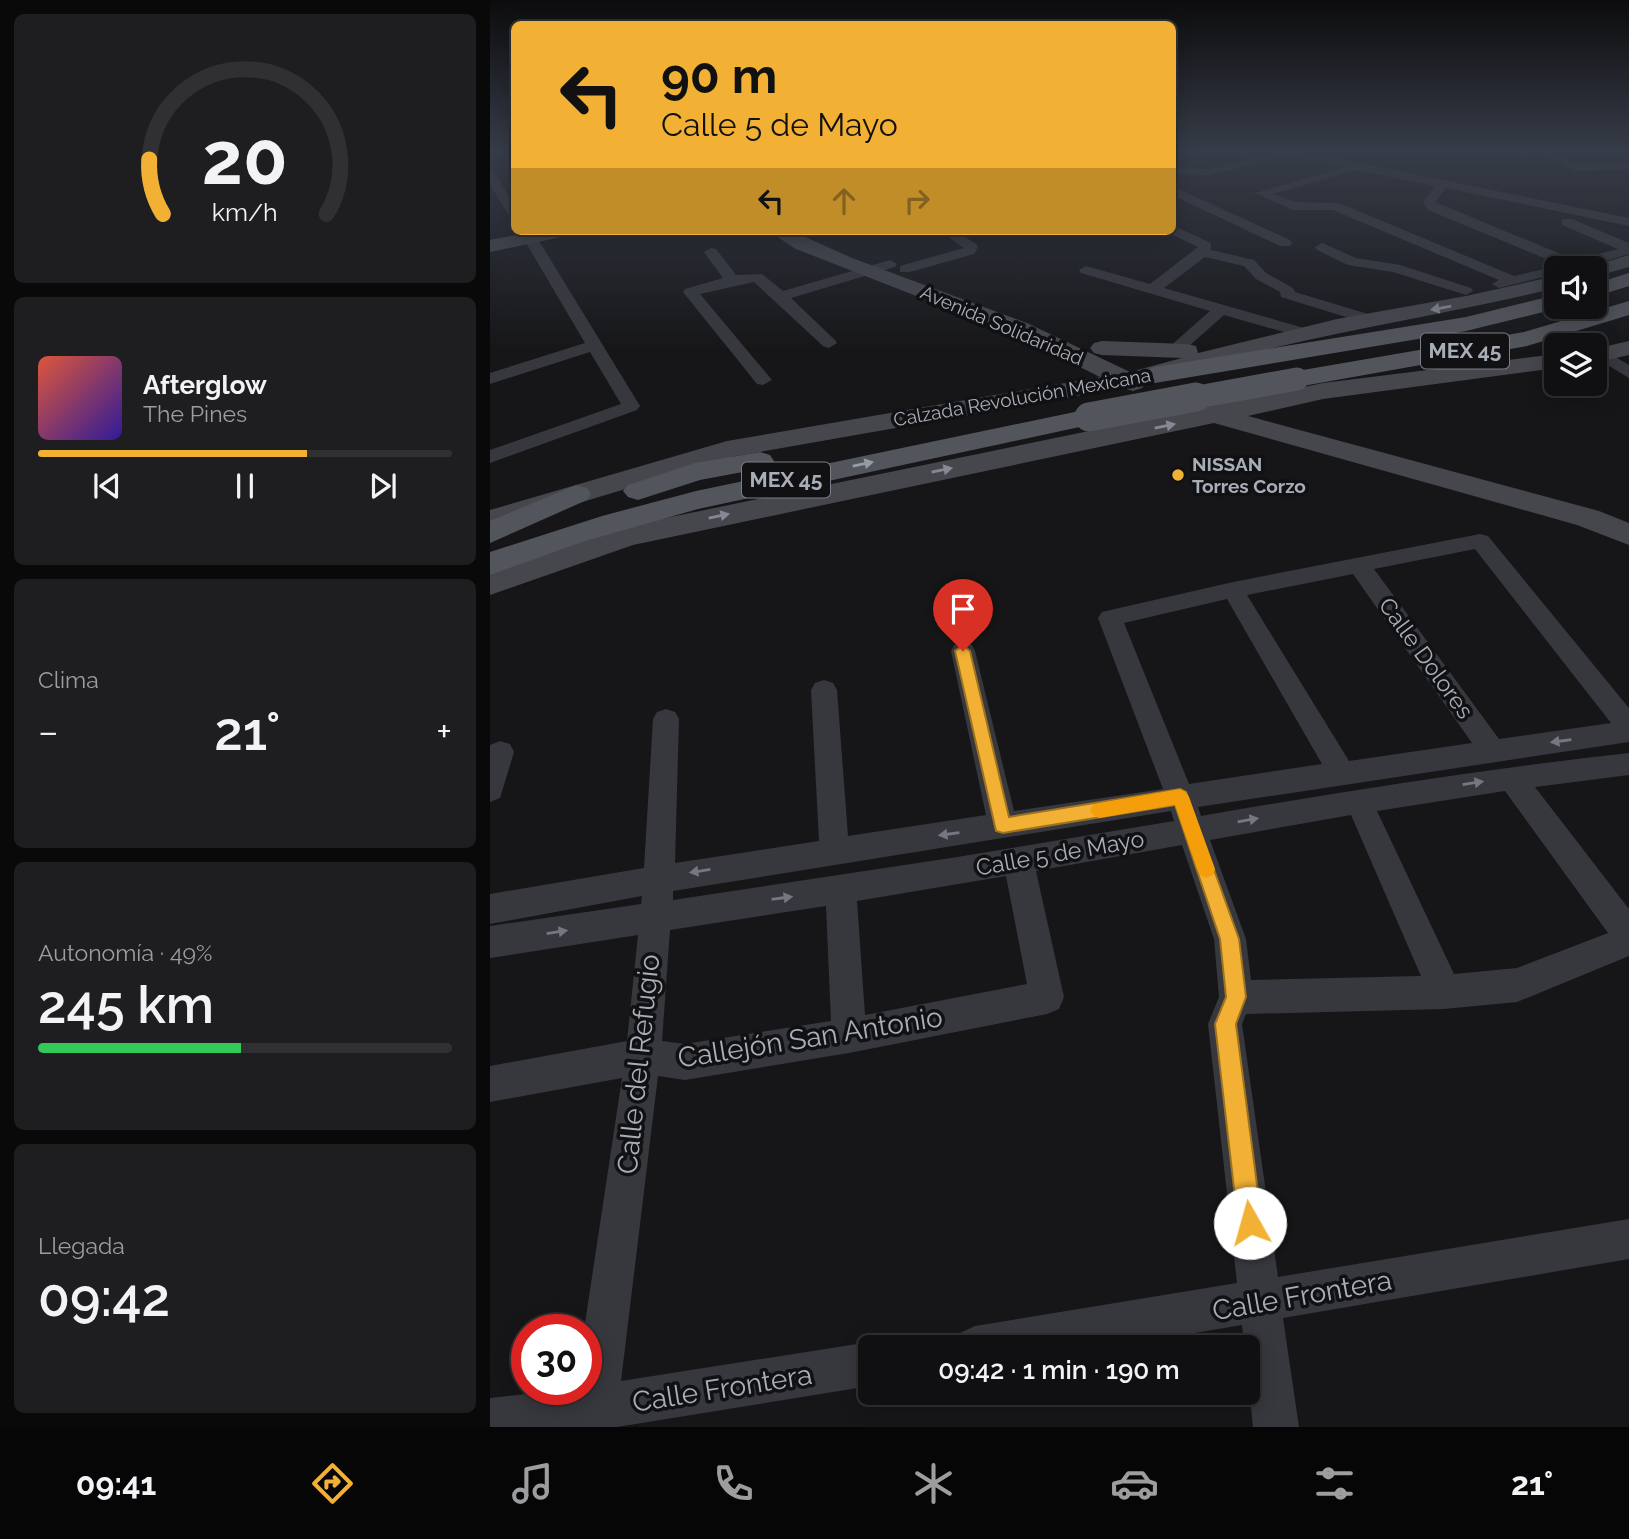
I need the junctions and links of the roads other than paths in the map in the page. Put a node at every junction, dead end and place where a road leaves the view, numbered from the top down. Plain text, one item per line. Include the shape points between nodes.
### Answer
1 (1225, 218) edge
2 (1363, 218) edge
3 (1455, 218) edge
4 (1607, 218) edge
5 (1559, 219) dead end
6 (1629, 222) edge
7 (1176, 231) edge
8 (525, 235) edge
9 (529, 235) edge
10 (785, 235) edge
11 (816, 235) edge
12 (953, 235) edge
13 (1285, 243) dead end
14 (490, 246) edge
15 (1322, 247) dead end
16 (1203, 252) junction
17 (710, 253) dead end
18 (1549, 256) edge
19 (1627, 256) edge
20 (1607, 261) edge
21 (845, 262) junction
22 (889, 268) junction
23 (1086, 270) dead end
24 (1544, 273) edge
25 (794, 277) dead end
26 (1629, 279) edge
27 (732, 280) junction
28 (1514, 281) junction
29 (1544, 284) edge
30 (1607, 287) edge
31 (1151, 290) junction
32 (1629, 292) edge
33 (781, 296) junction
34 (1473, 296) junction
35 (1607, 299) edge
36 (1544, 305) edge
37 (1629, 308) edge
38 (1220, 310) junction
39 (1544, 317) edge
40 (1372, 320) junction
41 (1629, 325) edge
42 (1019, 328) junction
43 (1305, 333) junction
44 (1605, 333) edge
45 (829, 343) dead end
46 (592, 346) junction
47 (1102, 348) junction
48 (1629, 348) edge
49 (1232, 350) junction
50 (1544, 350) edge
51 (1174, 351) junction
52 (1607, 353) edge
53 (1607, 360) edge
54 (1544, 362) edge
55 (1287, 372) junction
56 (1629, 373) edge
57 (1155, 375) junction
58 (490, 379) edge
59 (763, 380) dead end
60 (1125, 380) junction
61 (1397, 381) junction
62 (1323, 391) junction
63 (631, 407) joint
64 (1080, 410) junction
65 (1245, 410) junction
66 (922, 413) junction
67 (1216, 415) junction
68 (1346, 436) junction
69 (490, 457) edge
70 (576, 494) junction
71 (1629, 512) edge
72 (490, 520) edge
73 (490, 533) edge
74 (1629, 535) edge
75 (490, 540) edge
76 (490, 564) edge
77 (1360, 567) junction
78 (490, 584) edge
79 (1233, 590) junction
80 (963, 651) dead end
81 (824, 690) dead end
82 (666, 719) dead end
83 (1629, 729) edge
84 (1492, 750) junction
85 (500, 751) dead end
86 (1629, 764) edge
87 (1341, 772) junction
88 (1511, 777) junction
89 (490, 790) edge
90 (1180, 797) junction
91 (1358, 800) junction
92 (1003, 826) junction
93 (1192, 830) junction
94 (834, 850) junction
95 (1018, 860) junction
96 (659, 878) junction
97 (841, 889) junction
98 (490, 909) edge
99 (653, 917) junction
100 (1629, 937) edge
101 (490, 942) edge
102 (1444, 992) junction
103 (1236, 997) junction
104 (849, 1036) junction
105 (643, 1056) junction
106 (490, 1084) edge
107 (1629, 1239) edge
108 (1260, 1302) junction
109 (1056, 1335) edge
110 (858, 1366) edge
111 (595, 1408) junction
112 (490, 1421) edge
113 (1276, 1427) edge

1 - 13 street
2 - 28 street
3 - 18 street
4 - 6 street
5 - 19 street via 1619,242 1626,247
7 - 16 street via 1206,246
8 - 14 street
9 - 46 street
10 - 21 street, Avenida Solidaridad
11 - 22 street, Avenida Solidaridad
12 - 22 street via 971,247 969,251
15 - 34 street via 1353,262 1395,268
16 - 31 street
16 - 40 street via 1249,263 1286,294
17 - 27 street
19 - 20 street
21 - 22 street, Avenida Solidaridad
21 - 25 street
22 - 33 street
22 - 42 street, Avenida Solidaridad
22 - 47 street, Avenida Solidaridad via 1039,318
23 - 31 street
24 - 28 street
26 - 30 main road
27 - 33 street via 757,277
27 - 59 street via 690,292
28 - 34 street
29 - 34 street, Calzada Revolución Mexicana
31 - 38 street
32 - 35 main road
33 - 45 street
34 -> 40 street, Calzada Revolución Mexicana
36 - 57 main road via 1466,324
37 - 55 main road, MEX 45 via 1527,339
38 - 43 street
38 - 51 street
39 - 55 main road, MEX 45
40 - 43 street, Calzada Revolución Mexicana
41 - 44 main road
42 - 60 street, Avenida Solidaridad
42 - 66 street via 1040,347 1034,370 1009,386
43 - 49 street, Calzada Revolución Mexicana
46 - 58 street
46 - 63 street
47 - 51 street
47 - 57 street, Avenida Solidaridad
48 - 52 street
49 - 51 street
49 - 57 street, Calzada Revolución Mexicana
50 - 61 main road
53 - 56 street
54 - 61 street
55 - 64 main road, MEX 45, bridge
57 - 60 street, Calzada Revolución Mexicana
57 - 65 street, Avenida Solidaridad
60 - 66 street, Calzada Revolución Mexicana
60 - 67 street, Avenida Solidaridad
61 - 62 street
62 - 65 street
62 - 68 street via 1319,405 1325,420
63 - 69 street
64 - 75 main road, MEX 45 via 695,472
76 -> 64 main road, MEX 45 via 589,529 678,505 972,440
65 - 67 street
65 - 68 street, Avenida Solidaridad
66 - 70 street, Calzada Revolución Mexicana via 727,449
67 - 74 street, Avenida Solidaridad via 1588,518
78 -> 67 street via 627,536
68 - 71 street, Avenida Solidaridad
70 - 72 street, Calzada Revolución Mexicana
70 - 73 main road
77 - 79 street
77 - 83 street via 1480,541
77 - 84 street, Calle Dolores
79 - 87 street
79 - 90 street via 1110,618
80 - 92 street
81 - 94 street
82 - 96 street, Calle del Refugio
83 -> 84 street, Calle 5 de Mayo
84 - 87 street, Calle 5 de Mayo
85 - 89 street
86 - 88 street, Calle 5 de Mayo
87 - 90 street, Calle 5 de Mayo
91 -> 88 street, Calle 5 de Mayo
88 - 100 street
90 - 92 street, Calle 5 de Mayo
90 - 93 street
93 -> 91 street, Calle 5 de Mayo
91 - 102 street
92 -> 94 street, Calle 5 de Mayo
93 - 95 street, Calle 5 de Mayo
93 - 103 street via 1230,939
94 -> 96 street, Calle 5 de Mayo
95 - 97 street, Calle 5 de Mayo
95 - 104 street, Callejón San Antonio via 1047,997
96 - 98 street, Calle 5 de Mayo
96 - 99 street, Calle del Refugio
99 -> 97 street, Calle 5 de Mayo
97 - 104 street
101 -> 99 street, Calle 5 de Mayo
99 - 105 street, Calle del Refugio
100 - 102 street via 1517,985
102 - 103 street
103 - 108 street via 1225,1024
104 - 105 street, Callejón San Antonio via 685,1062
105 - 106 street, Callejón San Antonio
105 - 111 street, Calle del Refugio
107 - 108 street, Calle Frontera
108 - 109 street, Calle Frontera
108 - 113 street
110 - 111 street, Calle Frontera
111 - 112 street, Calle Frontera

